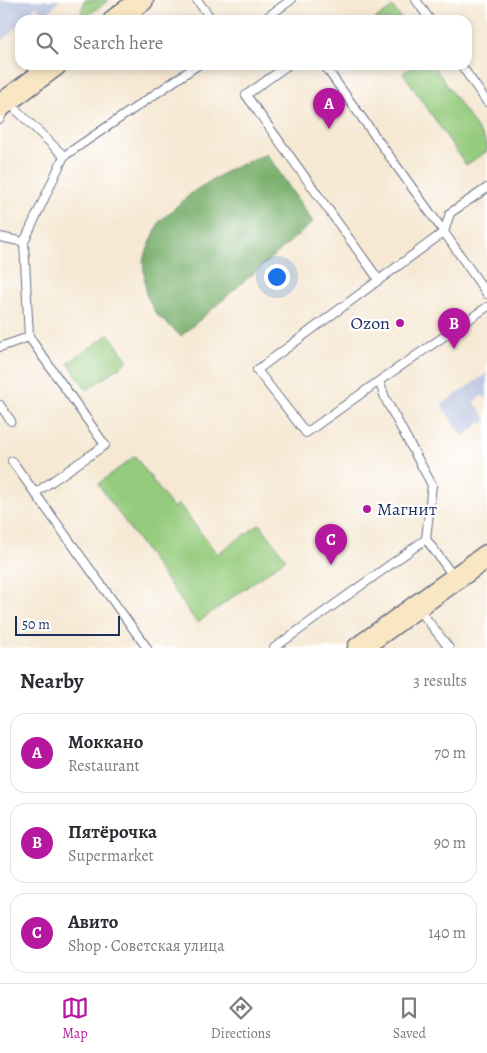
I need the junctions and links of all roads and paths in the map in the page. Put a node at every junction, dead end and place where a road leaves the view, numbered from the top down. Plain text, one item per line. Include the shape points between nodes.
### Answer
1 (142, 0) edge
2 (197, 0) edge
3 (291, 0) edge
4 (416, 0) edge
5 (122, 15) edge
6 (208, 15) edge
7 (270, 15) edge
8 (426, 15) edge
9 (49, 70) edge
10 (191, 70) edge
11 (281, 70) edge
12 (328, 70) edge
13 (465, 70) edge
14 (487, 102) edge
15 (2, 109) edge
16 (64, 156) junction
17 (487, 188) edge
18 (444, 232) junction
19 (0, 237) edge
20 (24, 242) junction
21 (379, 280) junction
22 (487, 294) edge
23 (487, 307) edge
24 (29, 337) junction
25 (0, 346) edge
26 (380, 382) junction
27 (0, 405) edge
28 (10, 421) dead end
29 (12, 461) dead end
30 (35, 493) junction
31 (426, 539) junction
32 (487, 556) edge
33 (455, 578) junction
34 (417, 606) junction
35 (364, 647) edge
36 (147, 648) edge
37 (274, 648) edge
38 (449, 648) edge

1 - 5 street
2 - 6 lane
3 - 7 lane
4 - 8 lane
9 - 15 street
10 - 16 lane
11 - 21 lane via 246,95
12 - 18 lane
13 - 14 lane
15 - 16 lane
16 - 20 lane
17 - 18 lane via 450,213
18 - 21 lane
18 - 22 lane
19 - 20 lane
20 - 24 lane
21 - 26 lane via 257,370 306,433
23 - 26 lane
24 - 25 lane
24 - 30 lane via 105,446
26 - 31 lane via 386,400 432,485
27 - 28 lane
29 - 30 lane
30 - 36 lane
31 - 33 lane
31 - 37 lane
32 - 33 street
33 - 34 street
34 - 35 street
34 - 38 lane

